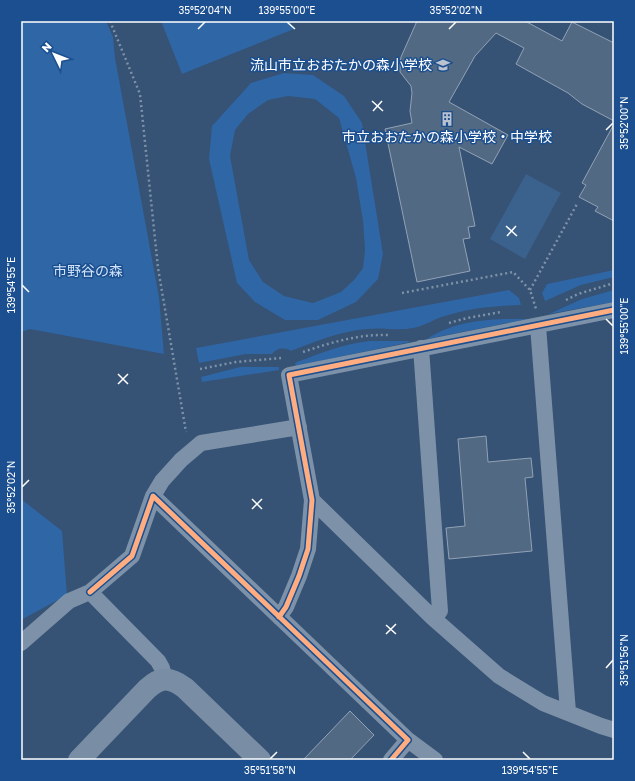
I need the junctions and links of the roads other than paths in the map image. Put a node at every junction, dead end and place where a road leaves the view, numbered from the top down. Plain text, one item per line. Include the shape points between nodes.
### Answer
1 (614, 310) edge
2 (538, 320) junction
3 (421, 348) junction
4 (299, 426) junction
5 (153, 496) junction
6 (312, 500) junction
7 (90, 592) junction
8 (279, 617) junction
9 (433, 618) junction
10 (21, 643) edge
11 (165, 679) junction
12 (568, 712) junction
13 (614, 730) edge
14 (408, 740) junction
15 (79, 760) edge
16 (260, 760) edge
17 (391, 760) edge
18 (435, 760) edge

1 - 2 street
2 - 3 street
2 - 12 street
3 - 4 street via 289,375
3 - 9 street via 440,611
4 - 5 street via 201,443 181,460 162,481
4 - 6 street
5 - 7 street via 132,556
5 - 8 street
6 - 8 street via 308,549 286,607
6 - 9 street
7 - 10 street via 69,601
7 - 11 street via 156,659
8 - 14 street
9 - 12 street via 499,676 543,703
11 - 15 street via 155,681
11 - 16 street via 175,681 185,688
12 - 13 street
14 - 17 street
14 - 18 street

